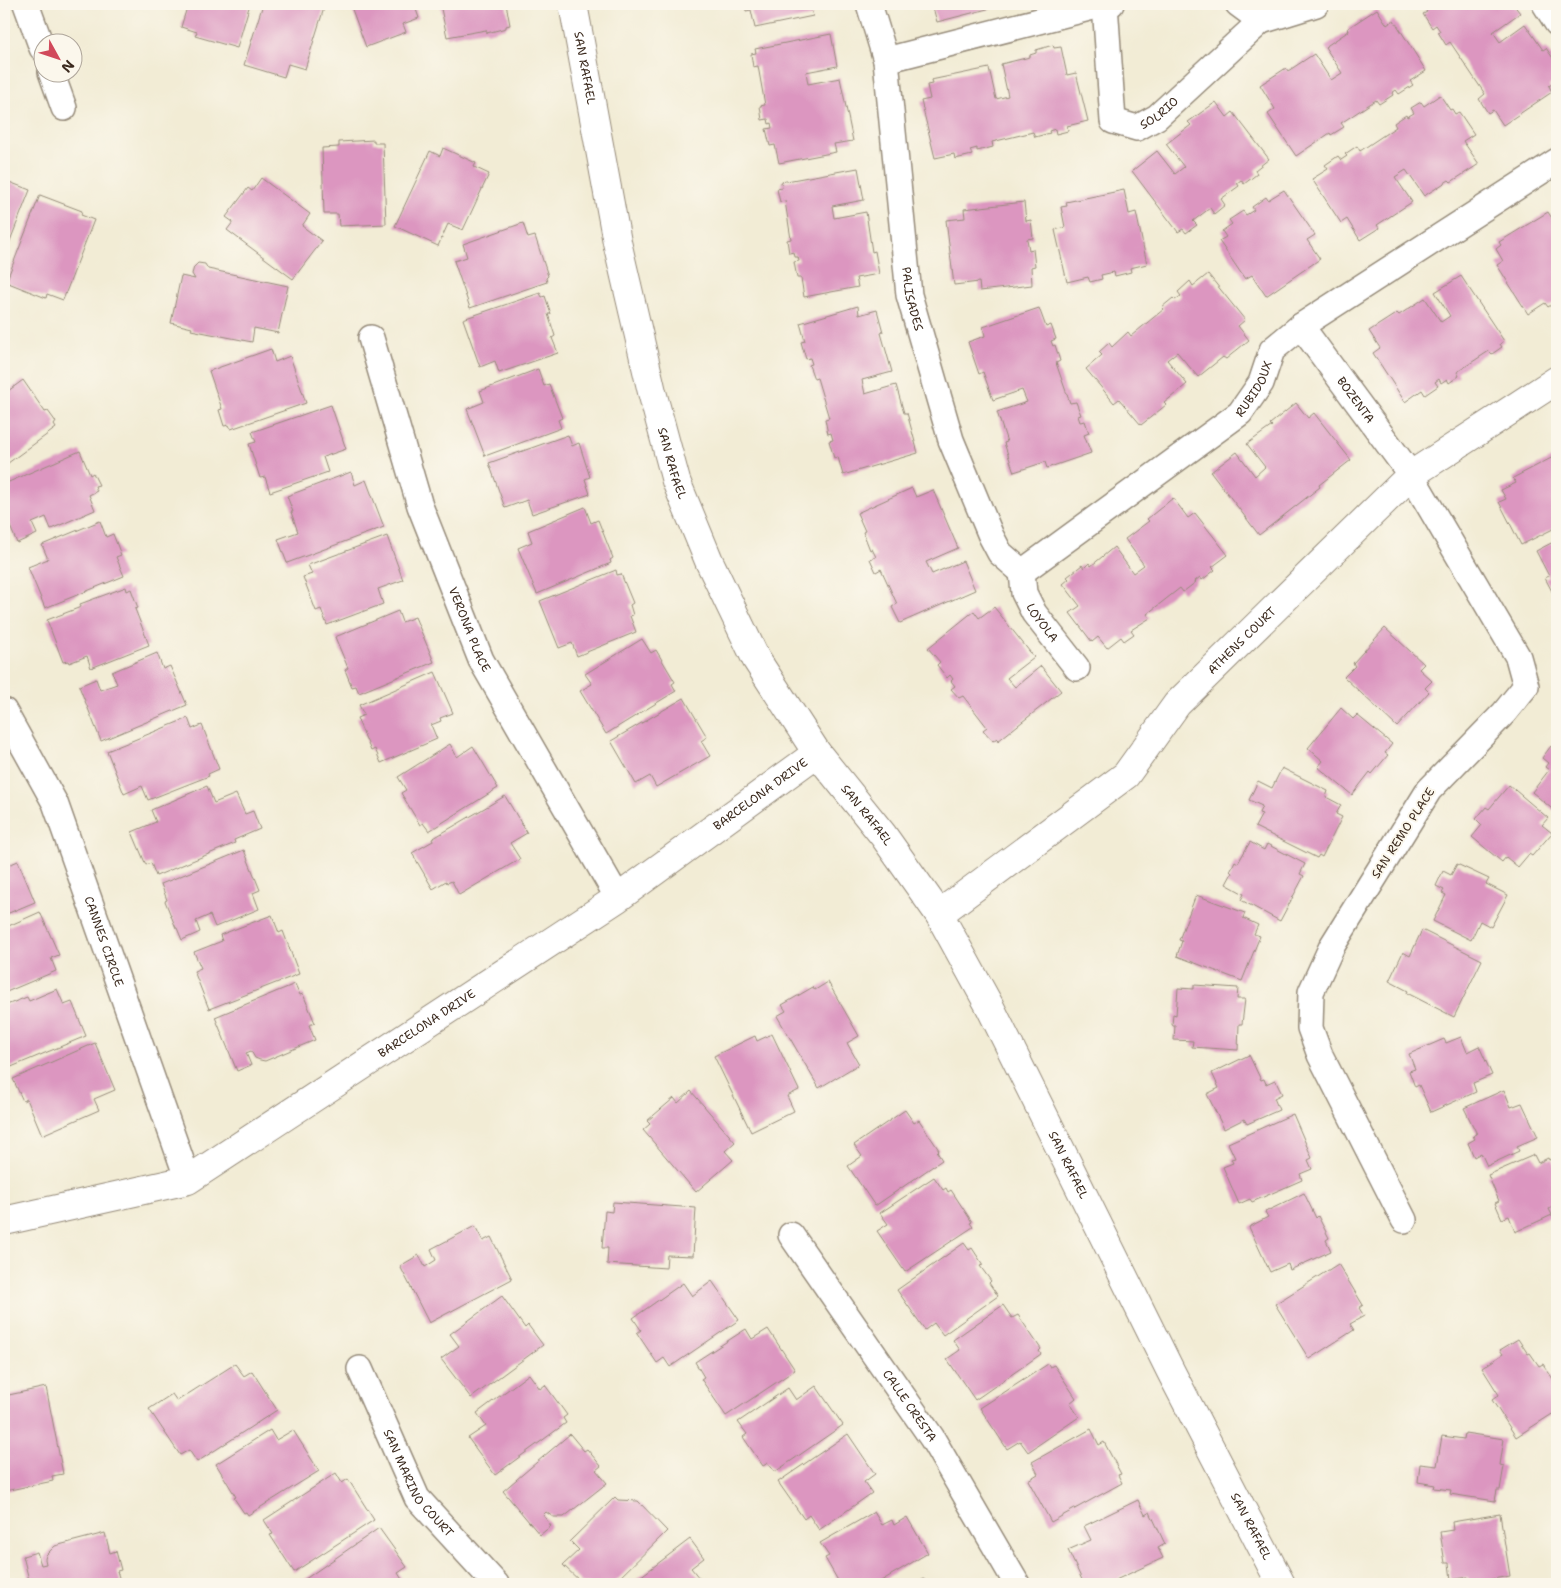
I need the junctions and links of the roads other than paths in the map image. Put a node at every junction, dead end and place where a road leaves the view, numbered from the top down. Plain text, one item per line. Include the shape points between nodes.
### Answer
1 (26, 4) edge
2 (573, 4) edge
3 (869, 4) edge
4 (1105, 4) edge
5 (1111, 4) edge
6 (1238, 4) edge
7 (1316, 4) edge
8 (1545, 4) edge
9 (1261, 21) junction
10 (1557, 23) edge
11 (36, 32) edge
12 (886, 60) junction
13 (55, 82) edge
14 (64, 108) dead end
15 (1557, 161) edge
16 (1301, 326) junction
17 (371, 338) dead end
18 (1557, 380) edge
19 (1411, 475) junction
20 (1022, 572) junction
21 (1077, 668) dead end
22 (4, 711) edge
23 (817, 753) junction
24 (618, 898) junction
25 (939, 914) junction
26 (188, 1180) junction
27 (1404, 1220) dead end
28 (4, 1222) edge
29 (790, 1235) dead end
30 (360, 1369) dead end
31 (496, 1584) edge
32 (1017, 1584) edge
33 (1281, 1584) edge

1 - 11 street
2 - 23 street, SAN RAFAEL via 617,242 676,482 756,659
3 - 12 street, PALISADES
4 - 5 street
4 - 9 street, SOLRIO via 1113,121 1137,128 1157,117
4 - 12 street
6 - 9 street
7 - 9 street, SOLRIO
8 - 10 street
12 - 20 street, PALISADES via 909,295 951,440 1000,553
13 - 14 street
15 - 16 street, RUBIDOUX
16 - 19 street, BOZENTA
16 - 20 street, RUBIDOUX via 1272,350 1261,383 1240,413
17 - 24 street, VERONA PLACE via 420,506 481,660
18 - 19 street, ATHENS COURT
19 - 25 street, ATHENS COURT via 1177,704 1126,775
19 - 27 street, SAN REMO PLACE via 1518,657 1526,686 1429,790 1332,946 1311,992 1310,1028 1320,1055
20 - 21 street, LOYOLA via 1024,593 1034,613
22 - 26 street, CANNES CIRCLE via 55,803
23 - 24 street, BARCELONA DRIVE
23 - 25 street, SAN RAFAEL via 883,835
24 - 26 street, BARCELONA DRIVE
25 - 33 street, SAN RAFAEL
26 - 28 street, BARCELONA DRIVE
29 - 32 street, CALLE CRESTA via 932,1438
30 - 31 street, SAN MARINO COURT via 417,1498

